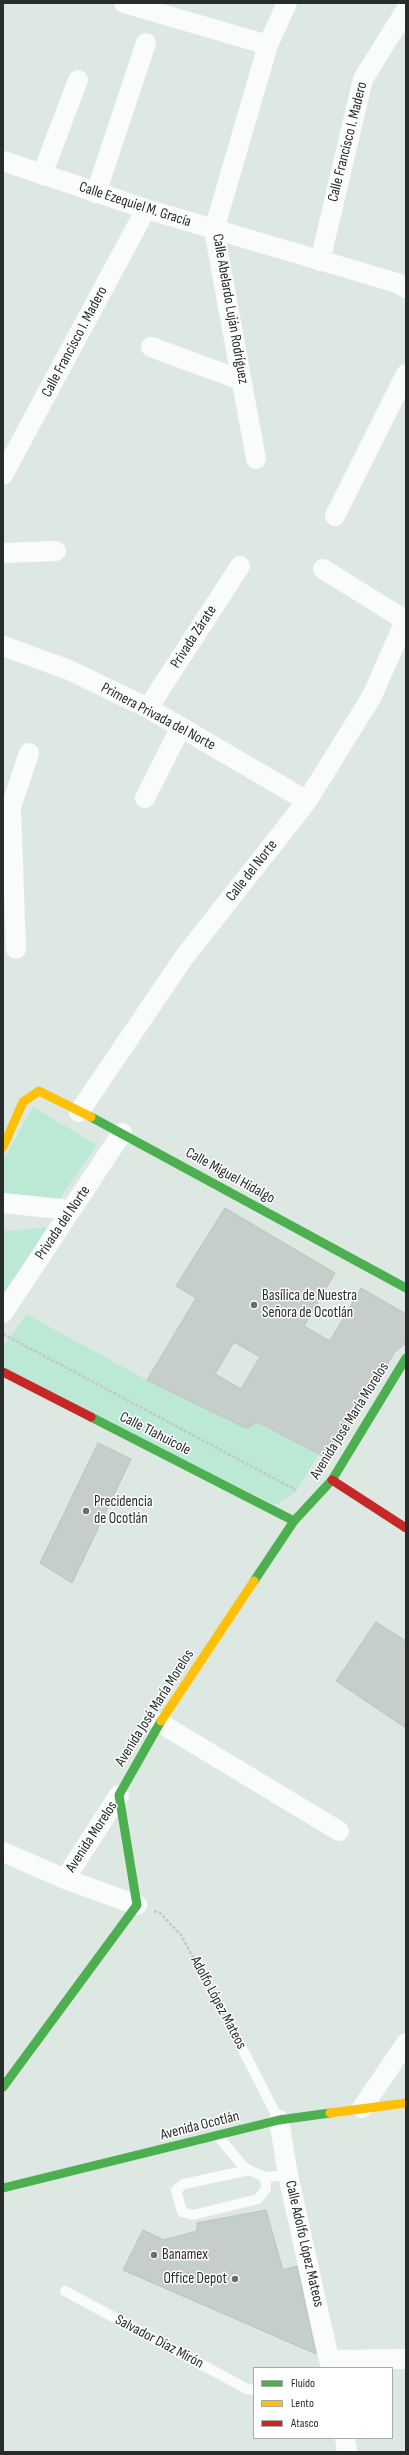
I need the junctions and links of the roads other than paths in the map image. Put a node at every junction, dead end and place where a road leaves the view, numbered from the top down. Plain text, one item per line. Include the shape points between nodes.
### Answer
1 (124, 3) edge
2 (287, 3) edge
3 (406, 10) edge
4 (146, 42) dead end
5 (268, 45) junction
6 (78, 80) dead end
7 (3, 161) edge
8 (42, 176) junction
9 (96, 193) junction
10 (146, 210) junction
11 (214, 230) junction
12 (320, 262) junction
13 (406, 288) edge
14 (151, 347) dead end
15 (406, 374) edge
16 (241, 380) junction
17 (256, 459) dead end
18 (3, 475) edge
19 (335, 516) dead end
20 (56, 551) dead end
21 (3, 553) edge
22 (240, 566) dead end
23 (323, 569) dead end
24 (406, 619) edge
25 (3, 646) edge
26 (148, 708) junction
27 (181, 727) junction
28 (29, 753) dead end
29 (145, 798) dead end
30 (307, 801) junction
31 (7, 806) edge
32 (16, 949) dead end
33 (79, 1112) junction
34 (122, 1133) junction
35 (3, 1147) edge
36 (3, 1204) edge
37 (70, 1210) junction
38 (406, 1288) edge
39 (3, 1313) edge
40 (406, 1358) edge
41 (3, 1372) edge
42 (332, 1480) junction
43 (294, 1521) junction
44 (406, 1528) edge
45 (160, 1723) junction
46 (119, 1795) junction
47 (339, 1831) dead end
48 (3, 1852) edge
49 (65, 1879) junction
50 (137, 1905) junction
51 (406, 2043) edge
52 (243, 2050) road end
53 (3, 2087) edge
54 (406, 2103) edge
55 (362, 2108) junction
56 (278, 2120) junction
57 (218, 2136) junction
58 (249, 2170) junction
59 (288, 2175) junction
60 (3, 2177) edge
61 (265, 2177) junction
62 (24, 2182) junction
63 (3, 2188) edge
64 (65, 2291) dead end
65 (406, 2359) edge
66 (331, 2364) edge
67 (253, 2390) edge
68 (345, 2439) edge
69 (347, 2452) edge

1 - 5 street
2 - 5 street, Calle Abelardo Luján Rodríguez
3 - 12 street, Calle Francisco I. Madero via 363,79
4 - 9 street
5 - 11 street, Calle Abelardo Luján Rodríguez
6 - 8 street
7 - 8 street, Calle Ezequiel M. Gracía
8 - 9 street, Calle Ezequiel M. Gracía
9 - 10 street, Calle Ezequiel M. Gracía
10 - 11 street, Calle Ezequiel M. Gracía
10 - 18 street, Calle Francisco I. Madero
11 - 12 street, Calle Ezequiel M. Gracía
11 - 16 street, Calle Abelardo Luján Rodríguez
12 - 13 street, Calle Ezequiel M. Gracía via 397,283
14 - 16 street
15 - 19 street
16 - 17 street, Calle Abelardo Luján Rodríguez
20 - 21 street
22 - 26 street, Privada Zárate
23 - 24 street
24 - 30 street, Calle del Norte via 372,696
25 - 26 street, Primera Privada del Norte via 69,670
26 - 27 street, Primera Privada del Norte
27 - 29 street
27 - 30 street, Primera Privada del Norte
28 - 31 street
30 - 33 street, Calle del Norte via 185,956
31 - 32 street
33 - 34 street, Calle Miguel Hidalgo
33 - 35 street, Calle Miguel Hidalgo via 39,1091 23,1102
34 - 37 street, Privada del Norte
34 - 38 street, Calle Miguel Hidalgo
36 - 37 street
37 - 39 street, Privada del Norte
40 - 42 street, Avenida José María Morelos
41 - 43 street, Calle Tlahuicole
42 - 43 street, Avenida José María Morelos
42 - 44 street
43 - 45 street, Avenida José María Morelos
45 - 46 street, Avenida José María Morelos
45 - 47 street
46 - 49 street, Avenida Morelos
46 - 50 street
48 - 49 street
49 - 50 street
50 - 53 street
51 - 55 street
52 - 56 lane, Adolfo López Mateos
54 - 55 street, Avenida Ocotlán
55 - 56 street, Avenida Ocotlán
56 - 57 street, Avenida Ocotlán
56 - 59 street, Calle Adolfo López Mateos
57 - 58 lane
57 - 62 street, Avenida Ocotlán
58 - 61 lane
58 - 61 lane via 184,2184 176,2190 182,2212 193,2215 258,2199 266,2189
59 - 61 lane
59 - 66 street, Calle Adolfo López Mateos
60 - 62 street
62 - 63 street, Avenida Ocotlán
64 - 67 lane, Salvador Díaz Mirón via 247,2389
65 - 66 street
68 - 69 street

